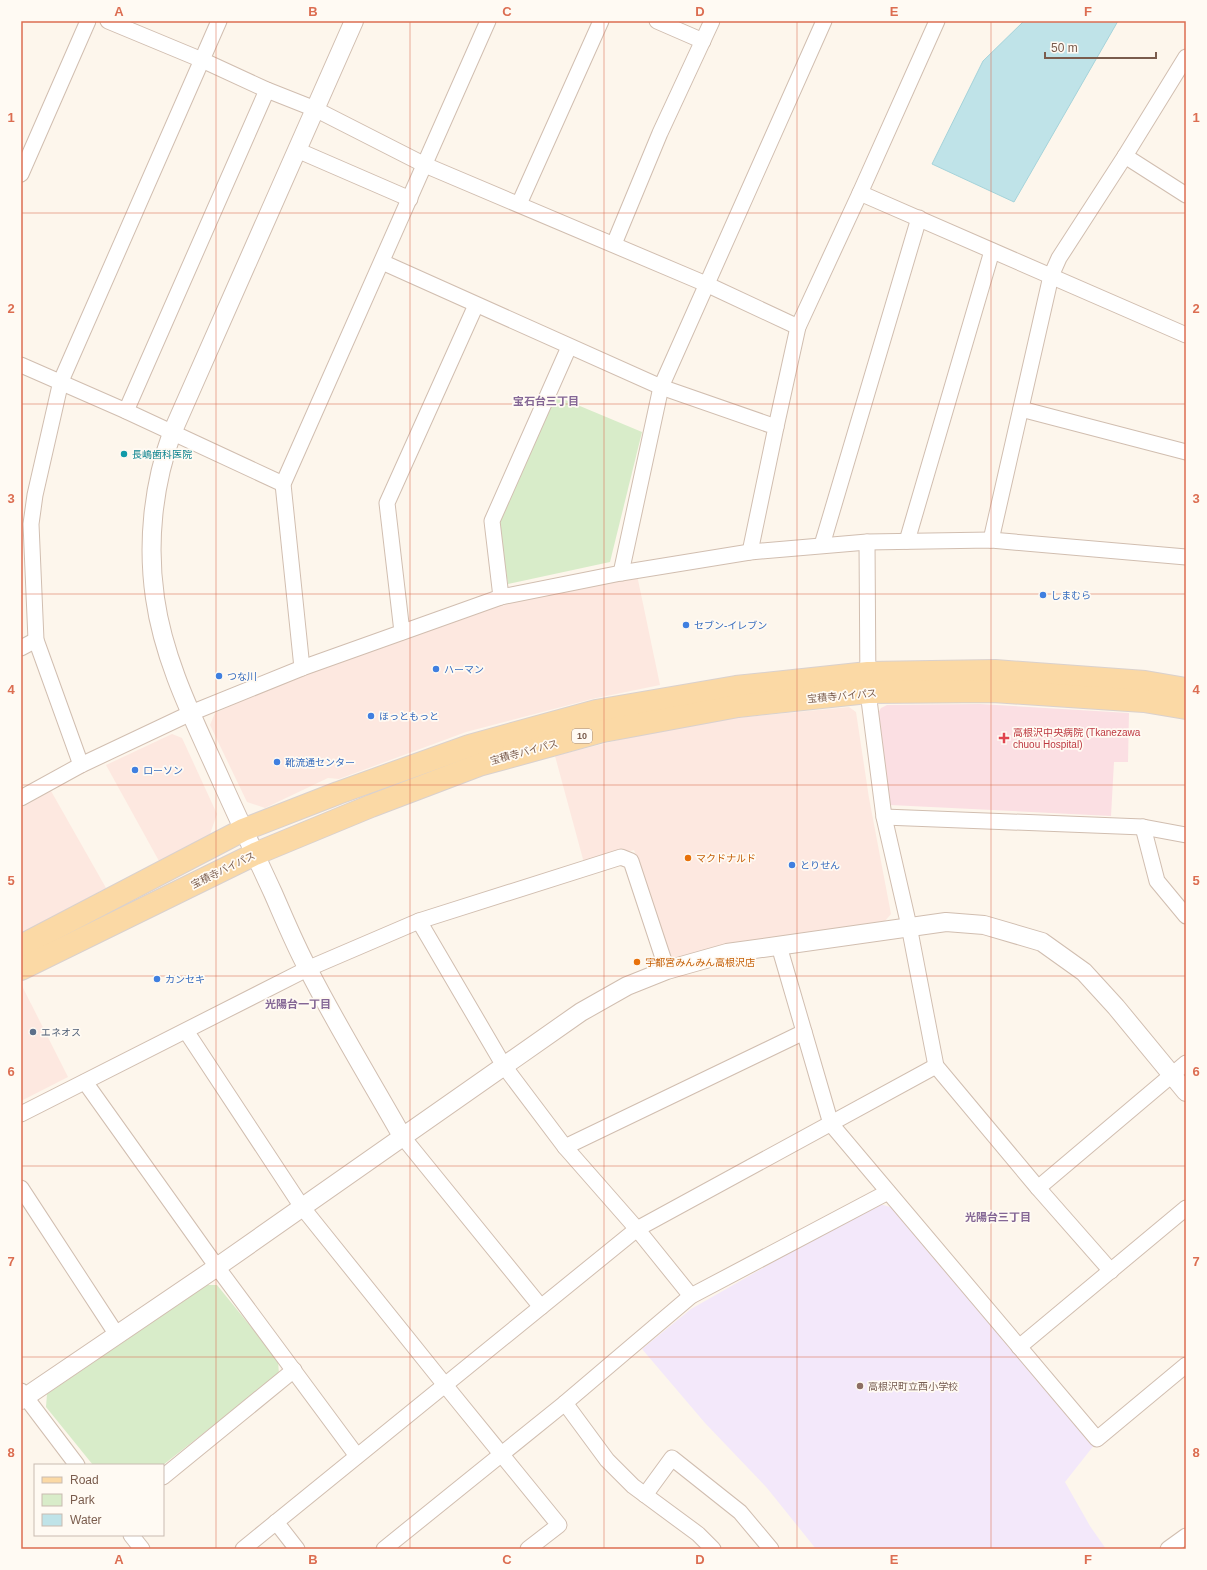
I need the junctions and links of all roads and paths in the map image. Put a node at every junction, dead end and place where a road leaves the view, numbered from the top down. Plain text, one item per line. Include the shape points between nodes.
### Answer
1 (88, 21) edge
2 (108, 21) edge
3 (219, 21) edge
4 (354, 21) edge
5 (488, 21) edge
6 (601, 21) edge
7 (657, 21) edge
8 (712, 21) edge
9 (936, 21) edge
10 (818, 23) edge
11 (703, 41) junction
12 (1186, 57) edge
13 (202, 60) junction
14 (267, 90) junction
15 (315, 109) junction
16 (298, 150) junction
17 (1125, 156) junction
18 (425, 164) junction
19 (21, 174) edge
20 (860, 193) junction
21 (1186, 195) edge
22 (410, 199) junction
23 (519, 204) junction
24 (918, 218) junction
25 (614, 244) junction
26 (992, 251) junction
27 (382, 262) junction
28 (1051, 276) junction
29 (706, 284) junction
30 (476, 305) junction
31 (798, 327) junction
32 (1186, 335) edge
33 (568, 347) junction
34 (21, 365) edge
35 (60, 381) junction
36 (661, 387) junction
37 (1021, 409) junction
38 (126, 411) junction
39 (776, 427) junction
40 (172, 433) junction
41 (1186, 452) edge
42 (283, 484) junction
43 (990, 540) junction
44 (907, 541) junction
45 (867, 542) junction
46 (822, 545) junction
47 (27, 552) edge
48 (750, 552) junction
49 (1186, 558) edge
50 (621, 573) junction
51 (501, 597) junction
52 (402, 632) junction
53 (26, 645) edge
54 (302, 668) junction
55 (868, 683) junction
56 (1186, 689) edge
57 (1186, 708) edge
58 (191, 713) junction
59 (81, 765) junction
60 (21, 798) edge
61 (884, 817) junction
62 (1143, 827) junction
63 (243, 830) junction
64 (1186, 835) edge
65 (255, 854) junction
66 (1186, 916) edge
67 (419, 921) junction
68 (909, 926) junction
69 (21, 946) edge
70 (778, 946) junction
71 (21, 969) edge
72 (308, 969) junction
73 (667, 970) junction
74 (186, 1030) junction
75 (804, 1032) junction
76 (1186, 1064) edge
77 (504, 1066) junction
78 (936, 1066) junction
79 (1172, 1075) junction
80 (84, 1082) junction
81 (1186, 1092) edge
82 (21, 1114) edge
83 (831, 1124) junction
84 (402, 1136) junction
85 (565, 1147) junction
86 (21, 1188) edge
87 (1038, 1188) junction
88 (888, 1192) junction
89 (302, 1206) junction
90 (1186, 1208) edge
91 (637, 1229) junction
92 (217, 1267) junction
93 (1110, 1271) junction
94 (692, 1296) junction
95 (541, 1307) junction
96 (118, 1335) junction
97 (1019, 1347) junction
98 (1186, 1365) edge
99 (294, 1370) junction
100 (445, 1385) junction
101 (22, 1396) edge
102 (565, 1403) junction
103 (501, 1454) junction
104 (357, 1456) junction
105 (76, 1464) edge
106 (164, 1476) edge
107 (645, 1495) junction
108 (276, 1522) junction
109 (132, 1536) edge
110 (1186, 1536) edge
111 (142, 1549) edge
112 (243, 1549) edge
113 (297, 1549) edge
114 (384, 1549) edge
115 (528, 1549) edge
116 (713, 1549) edge
117 (771, 1549) edge
118 (1168, 1549) edge

1 - 19 street
2 - 13 street
3 - 13 street
4 - 15 street
5 - 18 street
6 - 23 street
7 - 11 street
8 - 11 street
9 - 20 street
10 - 29 street
11 - 25 street via 660,133
12 - 17 street
13 - 14 street
13 - 35 street
14 - 15 street
14 - 38 street
15 - 16 street
15 - 18 street
16 - 22 street
16 - 40 street
17 - 21 street
17 - 28 street via 1059,258
18 - 22 street
18 - 23 street
20 - 24 street
20 - 31 street
22 - 27 street
23 - 25 street
24 - 26 street
24 - 46 street
25 - 29 street
26 - 28 street
26 - 44 street
27 - 30 street
27 - 42 street
28 - 32 street
28 - 37 street
29 - 31 street
29 - 36 street
30 - 33 street
30 - 52 street via 386,502
31 - 39 street
33 - 36 street
33 - 51 street via 492,521
34 - 35 street
35 - 38 street
35 - 47 street via 34,502
36 - 39 street
36 - 50 street
37 - 41 street
37 - 43 street
38 - 40 street
39 - 48 street
40 - 42 street
40 - 58 street via 158,478 152,526 152,561 161,630
42 - 54 street
43 - 44 street
43 - 49 street
44 - 45 street
45 - 46 street
45 - 55 street
46 - 48 street
47 - 53 street
48 - 50 street
50 - 51 street
51 - 52 street
52 - 54 street
53 - 59 street
54 - 58 street
55 - 56 main road, 宝積寺バイパス / 10 via 995,671 1145,682
55 - 57 main road, 宝積寺バイパス / 10 via 1144,701
55 - 61 street
55 - 63 main road, 宝積寺バイパス / 10 via 736,687 596,711 469,746
55 - 65 main road, 宝積寺バイパス / 10 via 603,731 479,765
58 - 59 street
58 - 63 street
59 - 60 street
61 - 62 street
61 - 68 street
62 - 64 street
62 - 66 street via 1157,881
63 - 65 street
63 - 69 main road, 宝積寺バイパス / 10
65 - 71 main road, 宝積寺バイパス / 10
65 - 72 street
67 - 72 street
67 - 73 street via 621,857 631,862
67 - 77 street
68 - 70 street
68 - 78 street
68 - 79 street via 946,922 984,925 1042,942 1084,972
70 - 73 street via 727,952
70 - 75 street
72 - 74 street
72 - 84 street
73 - 77 street via 627,986 580,1012
74 - 80 street
74 - 89 street
75 - 83 street
75 - 85 street
76 - 79 street
77 - 84 street
77 - 85 street
78 - 83 street
78 - 87 street
79 - 81 street
79 - 87 street
80 - 82 street
80 - 92 street
83 - 88 street
83 - 91 street
84 - 89 street
84 - 95 street
85 - 91 street
86 - 96 street
87 - 93 street
88 - 94 street
88 - 97 street
89 - 92 street
89 - 100 street
90 - 93 street
91 - 94 street
91 - 95 street
92 - 96 street
92 - 99 street
93 - 97 street
94 - 102 street
95 - 100 street
96 - 101 street
97 - 98 street via 1097,1439
99 - 104 street
99 - 106 street
100 - 103 street
100 - 104 street
101 - 105 street
102 - 103 street
102 - 107 street via 607,1460
103 - 114 street
103 - 115 street via 559,1524
104 - 108 street
107 - 116 street via 698,1534
107 - 117 street via 672,1458 740,1512
108 - 112 street
108 - 113 street
109 - 111 street
110 - 118 street

